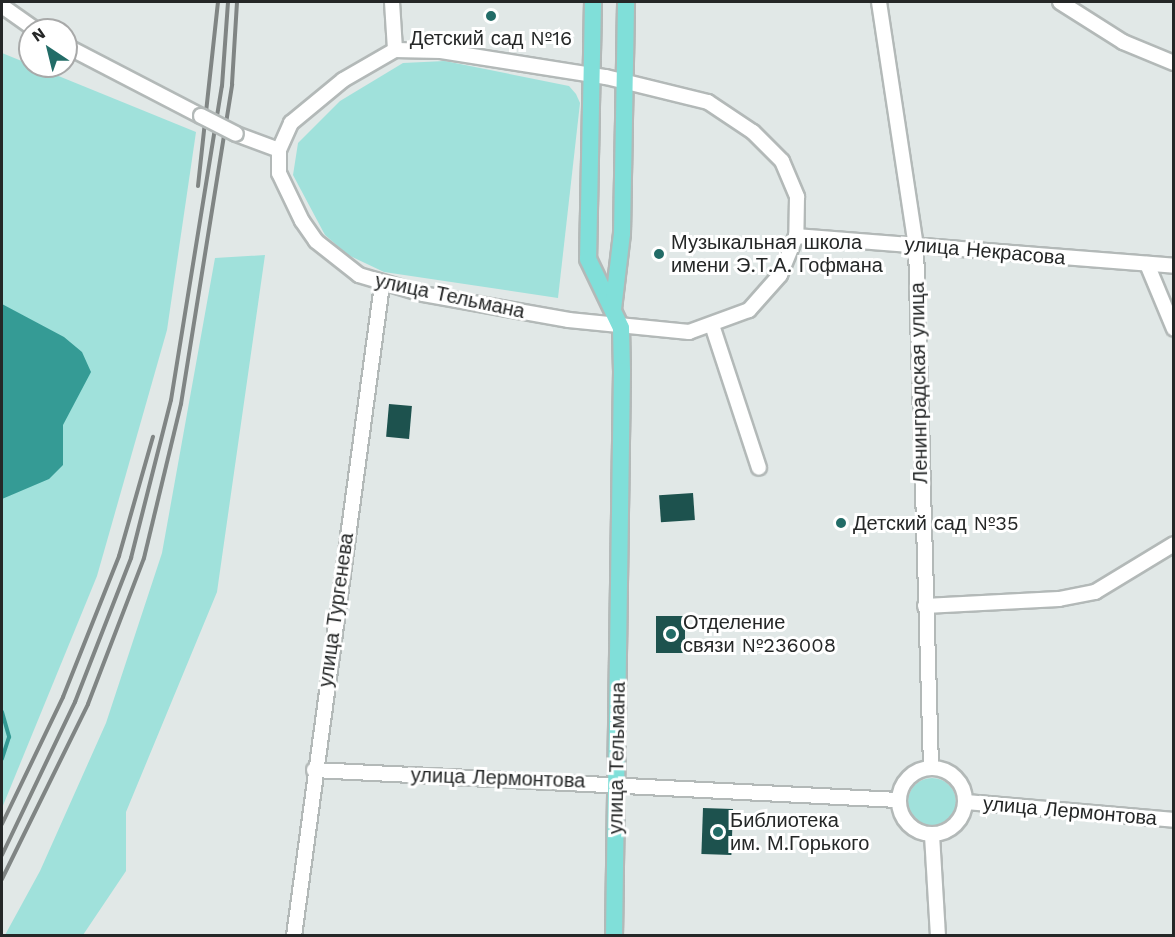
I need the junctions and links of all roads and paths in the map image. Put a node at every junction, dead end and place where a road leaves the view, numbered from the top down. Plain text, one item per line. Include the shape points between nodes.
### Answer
1 (392, 2) edge
2 (592, 2) edge
3 (626, 2) edge
4 (879, 2) edge
5 (1060, 2) edge
6 (2, 6) edge
7 (19, 18) edge
8 (395, 50) junction
9 (78, 52) edge
10 (1173, 63) edge
11 (593, 75) junction
12 (625, 81) junction
13 (279, 150) junction
14 (796, 236) junction
15 (916, 246) junction
16 (1148, 264) junction
17 (1173, 266) edge
18 (382, 285) junction
19 (613, 310) junction
20 (621, 328) junction
21 (713, 328) junction
22 (1173, 328) edge
23 (759, 468) dead end
24 (1173, 544) edge
25 (926, 606) junction
26 (931, 767) junction
27 (314, 770) junction
28 (616, 783) junction
29 (898, 800) junction
30 (966, 802) junction
31 (1173, 820) edge
32 (932, 835) junction
33 (294, 936) edge
34 (615, 936) edge
35 (938, 936) edge

1 - 8 street
2 - 11 main road, улица Тельмана
3 - 12 main road
4 - 15 street, Ленинградская улица
5 - 10 street via 1123,42
6 - 7 street
8 - 11 street, улица Тельмана via 441,51
8 - 13 street via 343,80 291,123
9 - 13 street, bridge via 236,134
11 - 12 street, улица Тельмана
11 - 19 main road, улица Тельмана via 588,259
12 - 14 street, улица Тельмана via 708,102 753,132 782,161 797,197
12 - 19 main road via 622,234
13 - 18 street, улица Тельмана via 279,173 316,242 337,262
14 - 15 street, улица Некрасова
14 - 21 street, улица Тельмана via 780,275 764,296
15 - 16 street, улица Некрасова
15 - 25 street, Ленинградская улица
16 - 17 street, улица Некрасова
16 - 22 street
18 - 20 street, улица Тельмана
18 - 27 street, улица Тургенева
19 - 20 main road, улица Тельмана
20 - 21 street, улица Тельмана via 689,333
20 - 28 main road, улица Тельмана
21 - 23 street
24 - 25 street via 1095,592 1059,599
25 - 26 street, Ленинградская улица
26 - 29 street via 916,771 903,782
26 - 30 street via 957,778
27 - 28 street, улица Лермонтова
27 - 33 street, улица Тургенева
28 - 29 street, улица Лермонтова
28 - 34 main road, улица Тельмана
29 - 32 street via 903,820
30 - 31 street, улица Лермонтова
30 - 32 street via 956,825
32 - 35 street

